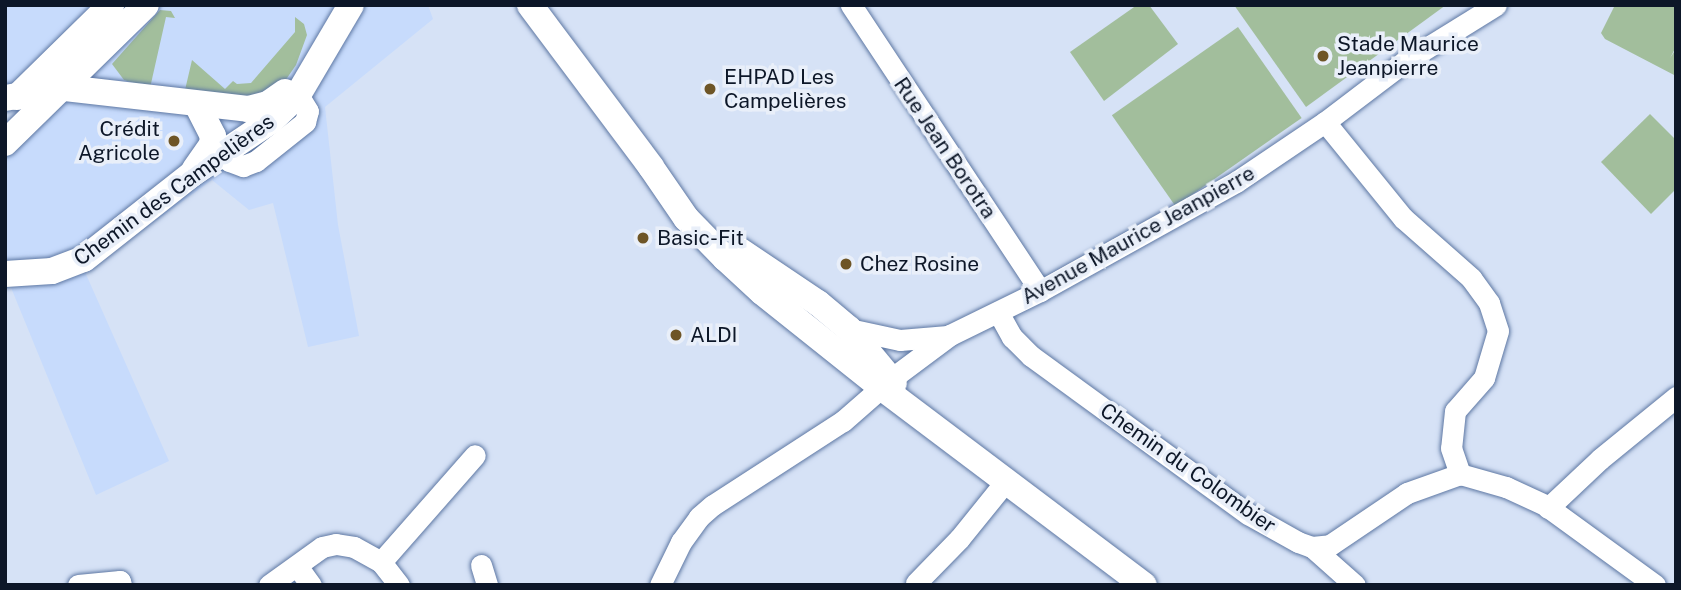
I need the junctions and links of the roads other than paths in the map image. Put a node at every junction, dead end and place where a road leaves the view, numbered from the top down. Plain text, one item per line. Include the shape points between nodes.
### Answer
1 (111, 5) edge
2 (146, 5) edge
3 (351, 5) edge
4 (530, 5) edge
5 (851, 5) edge
6 (1496, 5) edge
7 (101, 52) junction
8 (316, 61) junction
9 (65, 88) junction
10 (130, 95) junction
11 (10, 101) edge
12 (197, 105) junction
13 (1325, 122) junction
14 (5, 143) edge
15 (652, 167) junction
16 (192, 174) junction
17 (5, 274) edge
18 (1040, 291) junction
19 (998, 312) junction
20 (849, 329) junction
21 (950, 335) junction
22 (886, 383) junction
23 (1676, 397) edge
24 (475, 455) dead end
25 (1460, 474) junction
26 (1006, 481) junction
27 (1548, 508) junction
28 (1312, 547) junction
29 (381, 562) junction
30 (297, 566) junction
31 (916, 583) edge
32 (78, 585) edge
33 (121, 585) edge
34 (269, 585) edge
35 (311, 585) edge
36 (399, 585) edge
37 (660, 585) edge
38 (1144, 585) edge
39 (1355, 585) edge
40 (1655, 585) edge

1 - 11 main road
2 - 7 main road
3 - 8 main road, Chemin des Campelières
4 - 15 main road
5 - 18 street, Rue Jean Borotra
6 - 13 street, Avenue Maurice Jeanpierre via 1404,62
7 - 9 main road
7 - 10 main road via 108,77
8 - 12 main road, Chemin des Campelières via 279,97 258,108
8 - 16 main road, Chemin des Campelières via 299,95 271,121
9 - 10 main road, Chemin des Campelières
9 - 11 main road, Chemin des Campelières
9 - 14 main road
10 - 12 main road, Chemin des Campelières
12 - 16 main road via 214,136
13 - 18 street, Avenue Maurice Jeanpierre via 1176,218
13 - 25 street via 1404,218 1471,278 1489,303 1498,331 1485,378 1455,411 1451,448
15 - 20 main road via 736,248
15 - 22 main road via 686,218 725,258 762,292
16 - 17 main road, Chemin des Campelières via 84,259 52,271
18 - 19 street, Avenue Maurice Jeanpierre
19 - 21 street, Avenue Maurice Jeanpierre
19 - 28 street, Chemin du Colombier via 1012,337 1031,356 1248,514
20 - 21 street via 900,340
20 - 22 main road
21 - 22 street, Avenue Maurice Jeanpierre
22 - 26 main road via 914,412
22 - 37 street, Avenue Maurice Jeanpierre via 843,421 699,517 672,557
23 - 27 street
24 - 29 street
25 - 27 street via 1506,487
25 - 28 street via 1407,493 1330,545
26 - 31 street
26 - 38 main road
27 - 40 street
28 - 39 street, Chemin du Colombier
29 - 30 street via 354,547 336,544 322,547
29 - 36 street
30 - 34 street
30 - 35 street
32 - 33 street via 120,581

